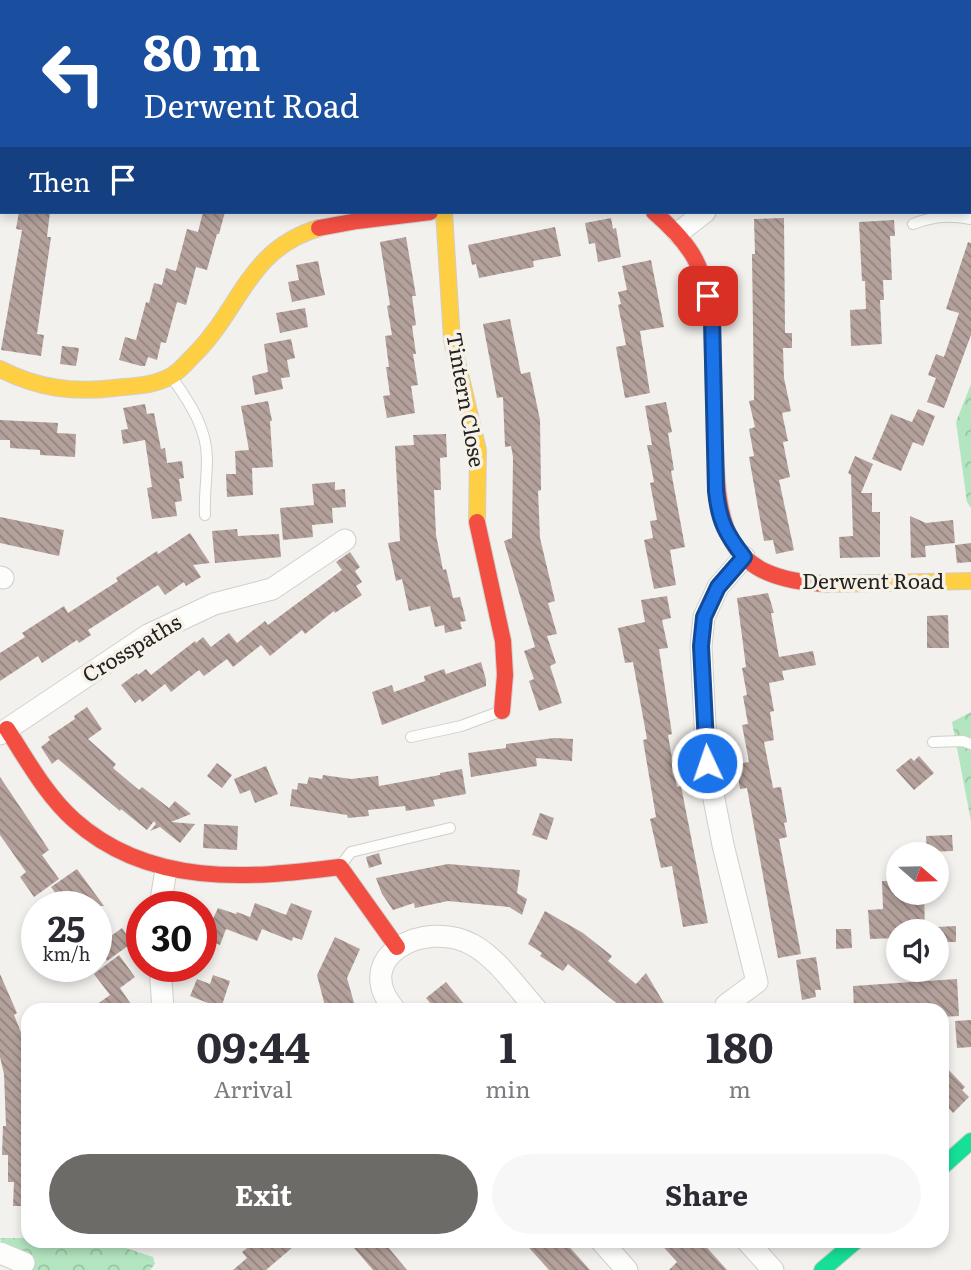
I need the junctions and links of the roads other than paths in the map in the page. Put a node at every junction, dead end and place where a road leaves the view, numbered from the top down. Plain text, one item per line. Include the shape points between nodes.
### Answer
1 (417, 214) edge
2 (444, 214) edge
3 (656, 214) edge
4 (702, 214) edge
5 (971, 219) edge
6 (913, 224) dead end
7 (678, 233) junction
8 (0, 369) edge
9 (171, 376) junction
10 (205, 515) dead end
11 (345, 540) dead end
12 (744, 557) junction
13 (971, 581) edge
14 (502, 711) joint
15 (3, 732) edge
16 (411, 737) dead end
17 (933, 742) dead end
18 (971, 744) edge
19 (450, 828) dead end
20 (340, 867) junction
21 (166, 870) junction
22 (162, 891) edge
23 (397, 947) junction
24 (161, 982) edge
25 (163, 1003) edge
26 (389, 1003) edge
27 (531, 1003) edge
28 (729, 1003) edge
29 (971, 1141) edge
30 (949, 1156) edge
31 (607, 1248) edge
32 (753, 1248) edge
33 (848, 1248) edge
34 (0, 1253) edge
35 (24, 1263) dead end
36 (627, 1270) edge
37 (773, 1270) edge
38 (822, 1270) edge

1 - 9 street via 309,230 289,240 257,268 204,345
2 - 14 street, Tintern Close via 452,340 478,450 477,523 503,641
3 - 7 street, Derwent Road
4 - 7 street
5 - 6 lane via 948,215
7 - 12 street, Derwent Road via 695,256 708,296 719,515 728,537
8 - 9 street via 34,384 86,392
9 - 10 lane via 203,431
11 - 15 street, Crosspaths via 272,589 214,604 148,635
12 - 13 street, Derwent Road via 764,573 802,584
12 - 28 street via 718,587 704,617 701,646 707,763 757,982
14 - 16 lane
15 - 21 street via 75,821 131,857
17 - 18 lane
19 - 20 lane via 351,852
20 - 21 street via 209,877
20 - 23 street
21 - 22 street
23 - 26 street via 383,968 381,985
23 - 27 street via 411,939 455,937 490,958
24 - 25 street
29 - 30 street
31 - 36 street
32 - 37 street
33 - 38 street
34 - 35 street

